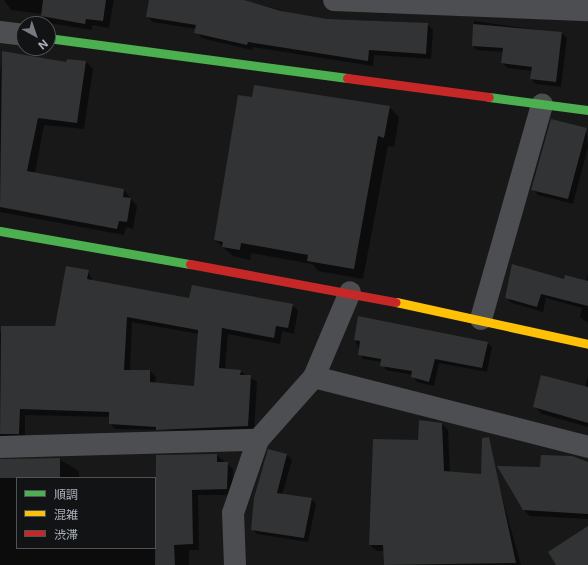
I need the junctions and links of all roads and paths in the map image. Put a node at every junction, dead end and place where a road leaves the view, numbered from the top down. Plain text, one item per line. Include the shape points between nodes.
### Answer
1 (334, 0) edge
2 (588, 10) edge
3 (0, 32) edge
4 (16, 34) edge
5 (56, 39) edge
6 (542, 105) junction
7 (588, 110) edge
8 (0, 231) edge
9 (350, 292) junction
10 (482, 319) junction
11 (588, 344) edge
12 (314, 377) junction
13 (258, 440) junction
14 (0, 447) edge
15 (588, 447) edge
16 (235, 565) edge

1 - 2 street
3 - 4 street
5 - 6 street
6 - 7 street
6 - 10 street
8 - 9 street
9 - 10 street
9 - 12 street
10 - 11 street
12 - 13 street
12 - 15 street
13 - 14 street
13 - 16 street via 233,513

